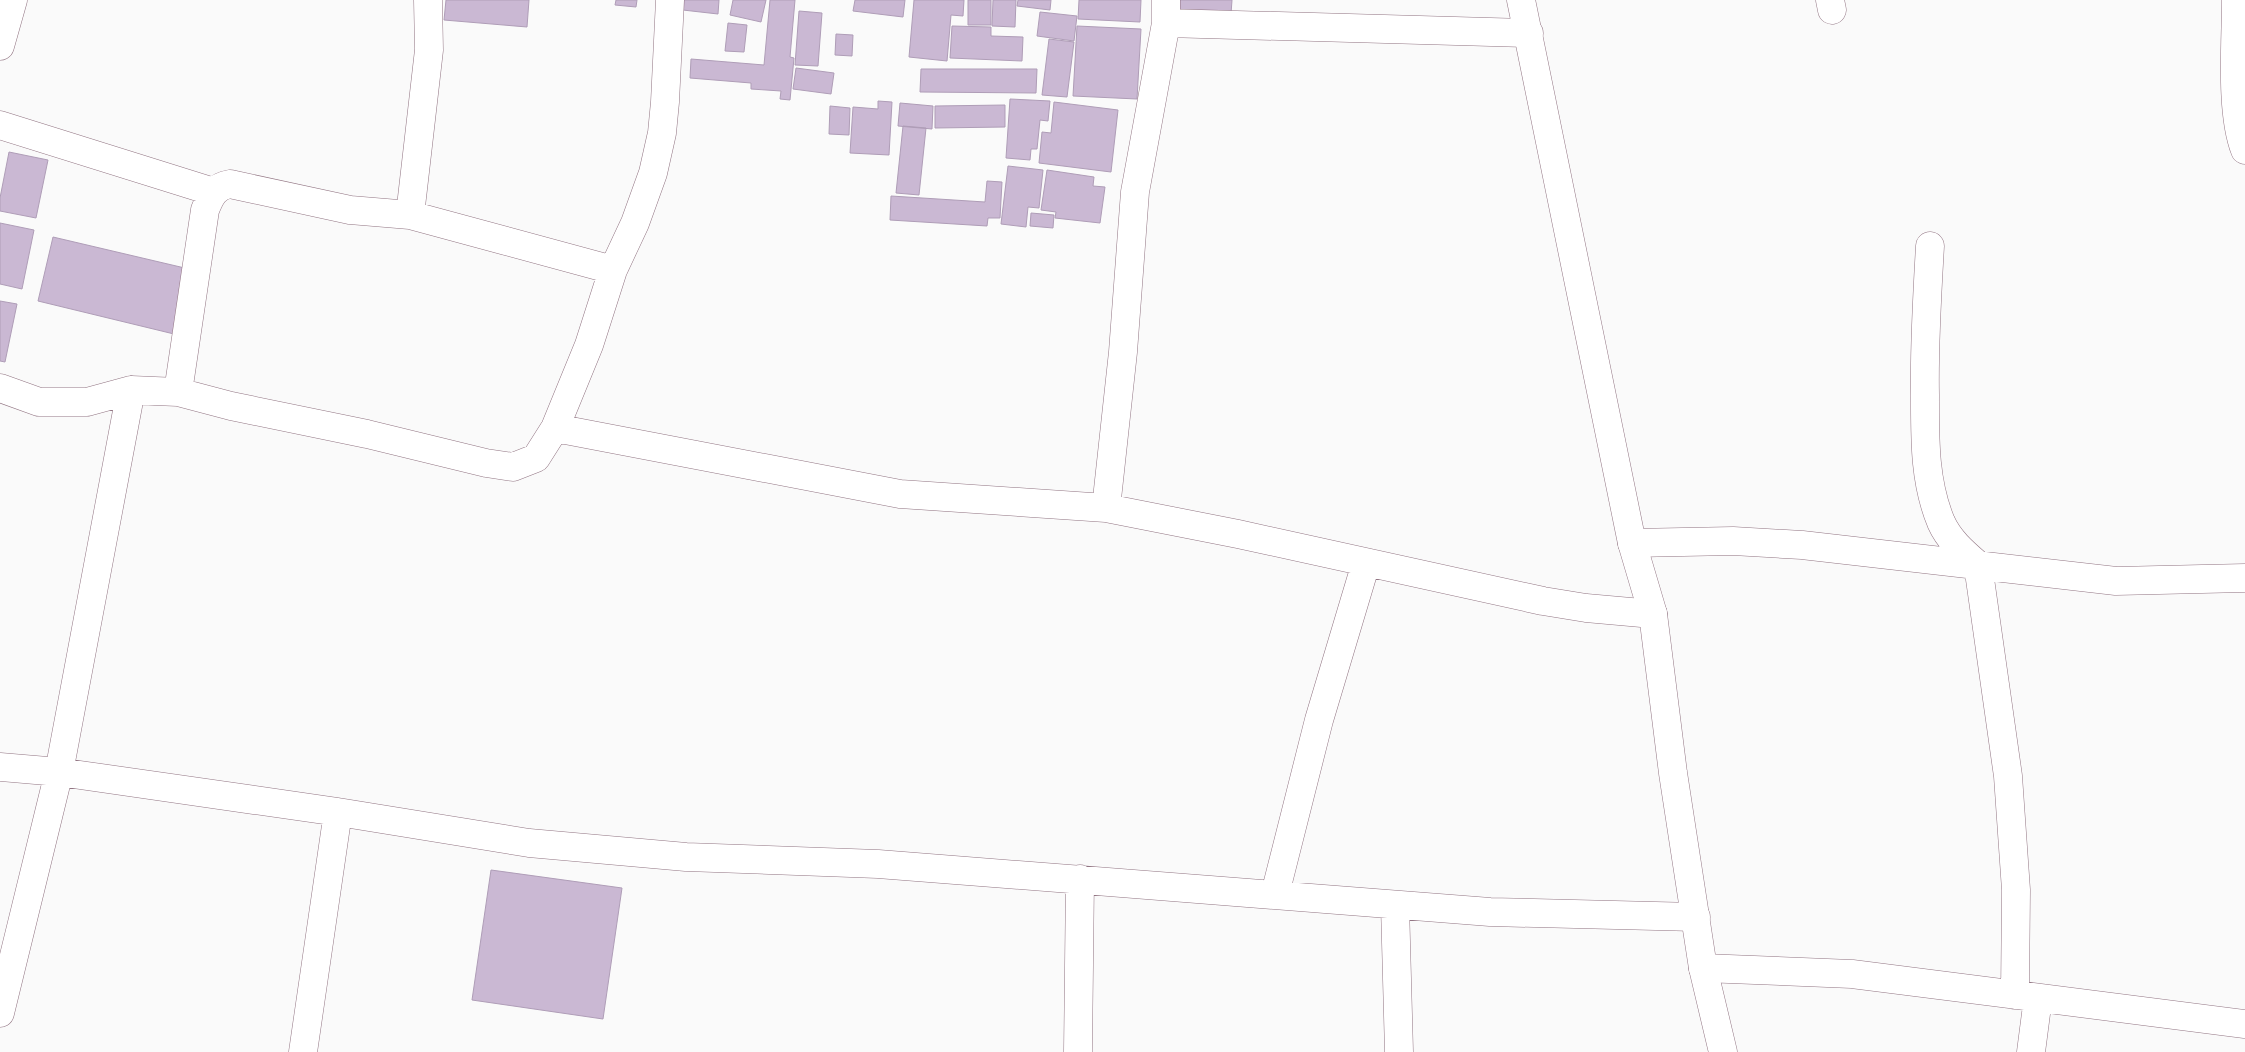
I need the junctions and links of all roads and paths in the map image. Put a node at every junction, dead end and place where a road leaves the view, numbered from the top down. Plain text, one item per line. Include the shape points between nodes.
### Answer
1 (13, 0) edge
2 (428, 0) edge
3 (670, 0) edge
4 (1521, 0) edge
5 (2236, 0) edge
6 (1166, 12) edge
7 (1529, 33) junction
8 (0, 46) edge
9 (0, 125) edge
10 (2245, 150) edge
11 (214, 192) junction
12 (410, 215) junction
13 (1930, 246) dead end
14 (613, 270) junction
15 (0, 388) edge
16 (131, 390) junction
17 (178, 392) junction
18 (555, 428) junction
19 (1106, 508) junction
20 (1632, 543) junction
21 (1366, 563) junction
22 (1978, 564) junction
23 (2245, 578) edge
24 (1653, 614) junction
25 (0, 767) edge
26 (59, 772) junction
27 (338, 812) junction
28 (1080, 879) junction
29 (1276, 894) junction
30 (1395, 905) junction
31 (1696, 917) junction
32 (1703, 968) junction
33 (2026, 996) junction
34 (0, 1013) edge
35 (2245, 1024) edge
36 (304, 1052) edge
37 (1078, 1052) edge
38 (1399, 1052) edge
39 (1723, 1052) edge
40 (2031, 1052) edge

1 - 8 street
2 - 12 street via 429,50
3 - 14 street via 662,133 653,173
4 - 7 street
5 - 10 street via 2236,94
6 - 7 street
6 - 19 street via 1135,192 1123,352
7 - 20 street
9 - 11 street
11 - 12 street via 221,185 230,184 350,210
11 - 17 street via 205,210
12 - 14 street
13 - 22 street via 1924,361 1925,451 1941,523 1953,542
14 - 18 street via 589,345
15 - 16 street via 39,402 87,402
16 - 17 street
16 - 26 street
17 - 18 street via 486,464 513,467 536,458
18 - 19 street via 900,494
19 - 21 street
20 - 22 street via 1733,541 1802,545
20 - 24 street
21 - 24 street via 1543,601
21 - 29 street via 1319,720
22 - 23 street via 2116,581
22 - 33 street via 2008,776
24 - 31 street via 1673,773
25 - 26 street
26 - 27 street
26 - 34 street
27 - 28 street via 529,843 686,856 878,864
27 - 36 street
28 - 29 street
28 - 37 street
29 - 30 street
30 - 31 street via 1571,915
30 - 38 street
31 - 32 street
32 - 33 street via 1852,974
32 - 39 street
33 - 35 street
33 - 40 street

